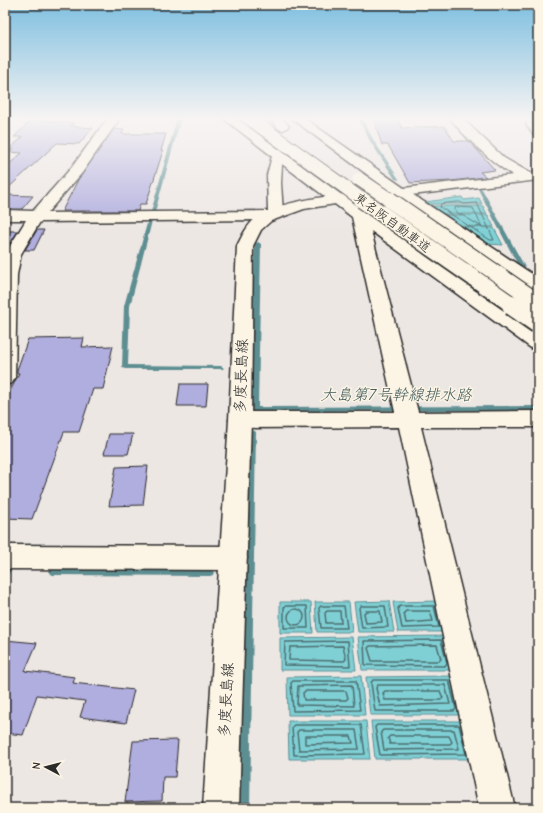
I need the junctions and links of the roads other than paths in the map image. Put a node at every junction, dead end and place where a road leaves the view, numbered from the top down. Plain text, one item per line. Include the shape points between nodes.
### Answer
1 (87, 156) edge
2 (278, 156) edge
3 (282, 156) edge
4 (313, 156) edge
5 (322, 156) edge
6 (350, 156) edge
7 (494, 156) edge
8 (532, 177) edge
9 (401, 193) junction
10 (339, 199) junction
11 (274, 214) junction
12 (5, 215) edge
13 (359, 215) junction
14 (36, 217) junction
15 (538, 286) edge
16 (538, 302) edge
17 (538, 323) edge
18 (538, 344) edge
19 (5, 378) edge
20 (407, 412) junction
21 (538, 419) edge
22 (240, 420) junction
23 (5, 557) edge
24 (233, 558) junction
25 (221, 808) edge
26 (496, 808) edge

1 - 14 main road
2 - 11 main road via 274,177
3 - 10 main road
4 - 17 main road, 東名阪自動車道, bridge via 388,218
5 - 16 main road, 東名阪自動車道, bridge
6 - 9 main road
7 - 8 main road
8 - 9 main road, 多度長島線
9 - 10 main road, 多度長島線
9 - 15 main road
10 - 11 main road, 多度長島線
10 - 13 main road
11 - 14 main road
11 - 22 main road, 多度長島線 via 257,224 245,246
12 - 14 main road
13 - 18 main road
13 - 20 main road
14 - 19 main road via 13,254 8,275
20 - 21 main road
20 - 22 main road
20 - 26 main road
22 - 24 main road, 多度長島線
23 - 24 main road
24 - 25 main road, 多度長島線

